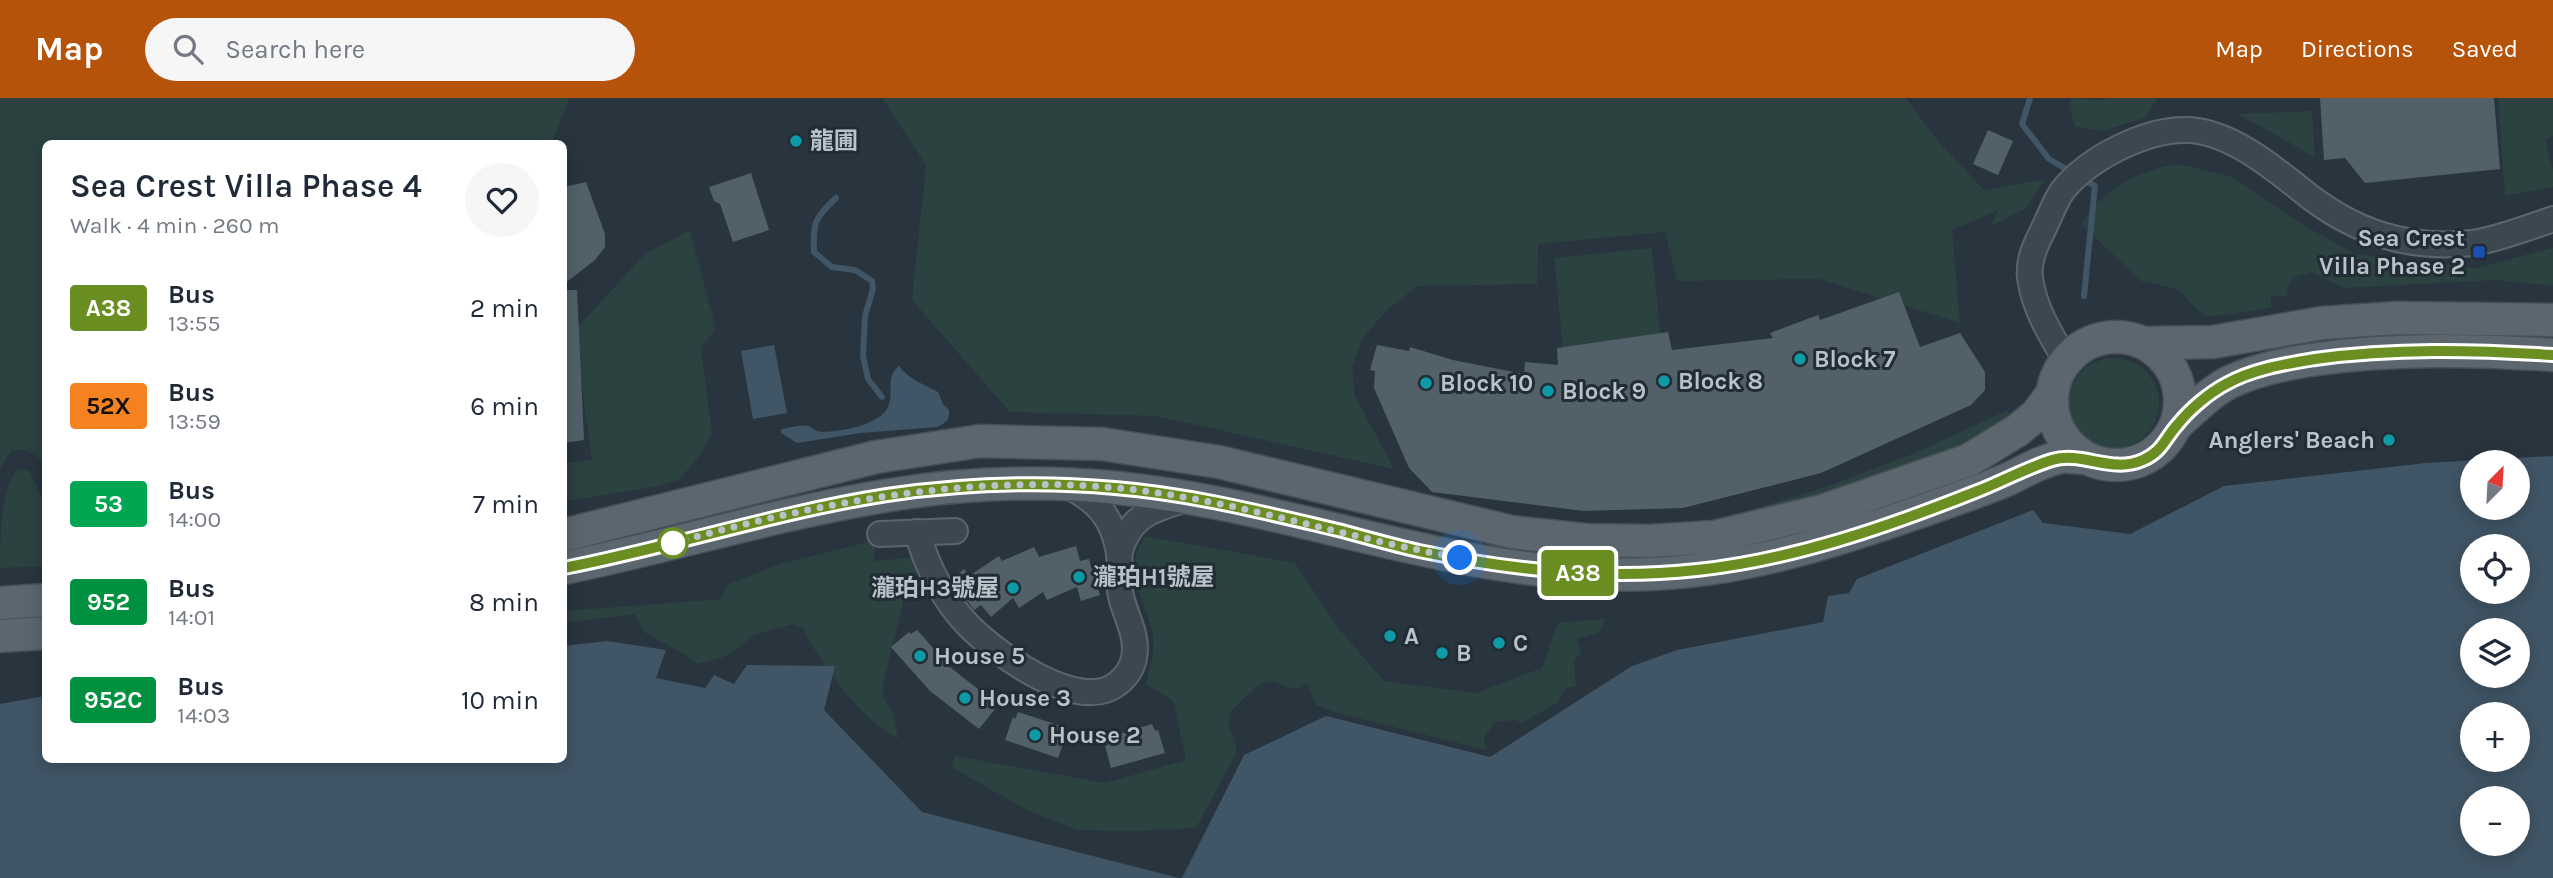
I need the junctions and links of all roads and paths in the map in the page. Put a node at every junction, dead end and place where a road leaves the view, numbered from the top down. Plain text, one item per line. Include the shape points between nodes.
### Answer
1 (2553, 219) edge
2 (2553, 320) edge
3 (2144, 344) junction
4 (2553, 355) edge
5 (2066, 360) junction
6 (2052, 394) junction
7 (2176, 425) junction
8 (2085, 458) junction
9 (1067, 484) junction
10 (1191, 498) junction
11 (955, 531) dead end
12 (917, 532) junction
13 (567, 534) edge
14 (880, 534) dead end
15 (1119, 554) junction
16 (567, 567) edge
17 (42, 600) edge
18 (0, 603) edge
19 (42, 634) edge
20 (0, 636) edge

1 - 5 street via 2474,243 2419,244 2344,221 2259,156 2227,142 2192,130 2159,132 2093,163 2062,192 2033,248 2030,278 2043,317
2 - 3 main road via 2397,318 2322,323 2213,342
3 - 5 main road via 2127,338 2102,339
3 - 7 main road via 2162,357 2175,375 2180,399
4 - 7 main road via 2399,352 2295,362 2229,382
5 - 6 main road
6 - 8 main road via 2052,413 2059,431
6 - 13 main road via 2018,430 1969,460 1822,511 1714,537 1585,540 1512,532 1219,462 1102,444 980,441 876,457
7 - 8 main road via 2169,440 2143,460 2104,465
8 - 10 main road via 2044,462 1971,494 1801,550 1726,567 1649,574 1553,573 1506,567
9 - 10 main road
9 - 15 street via 1103,510
9 - 16 main road via 982,486 886,496
10 - 15 street via 1150,510 1124,536
11 - 12 street
12 - 14 street
12 - 15 street via 946,596 979,636 1046,680 1081,691 1113,687 1133,664 1135,642 1120,591
17 - 18 main road
19 - 20 main road

